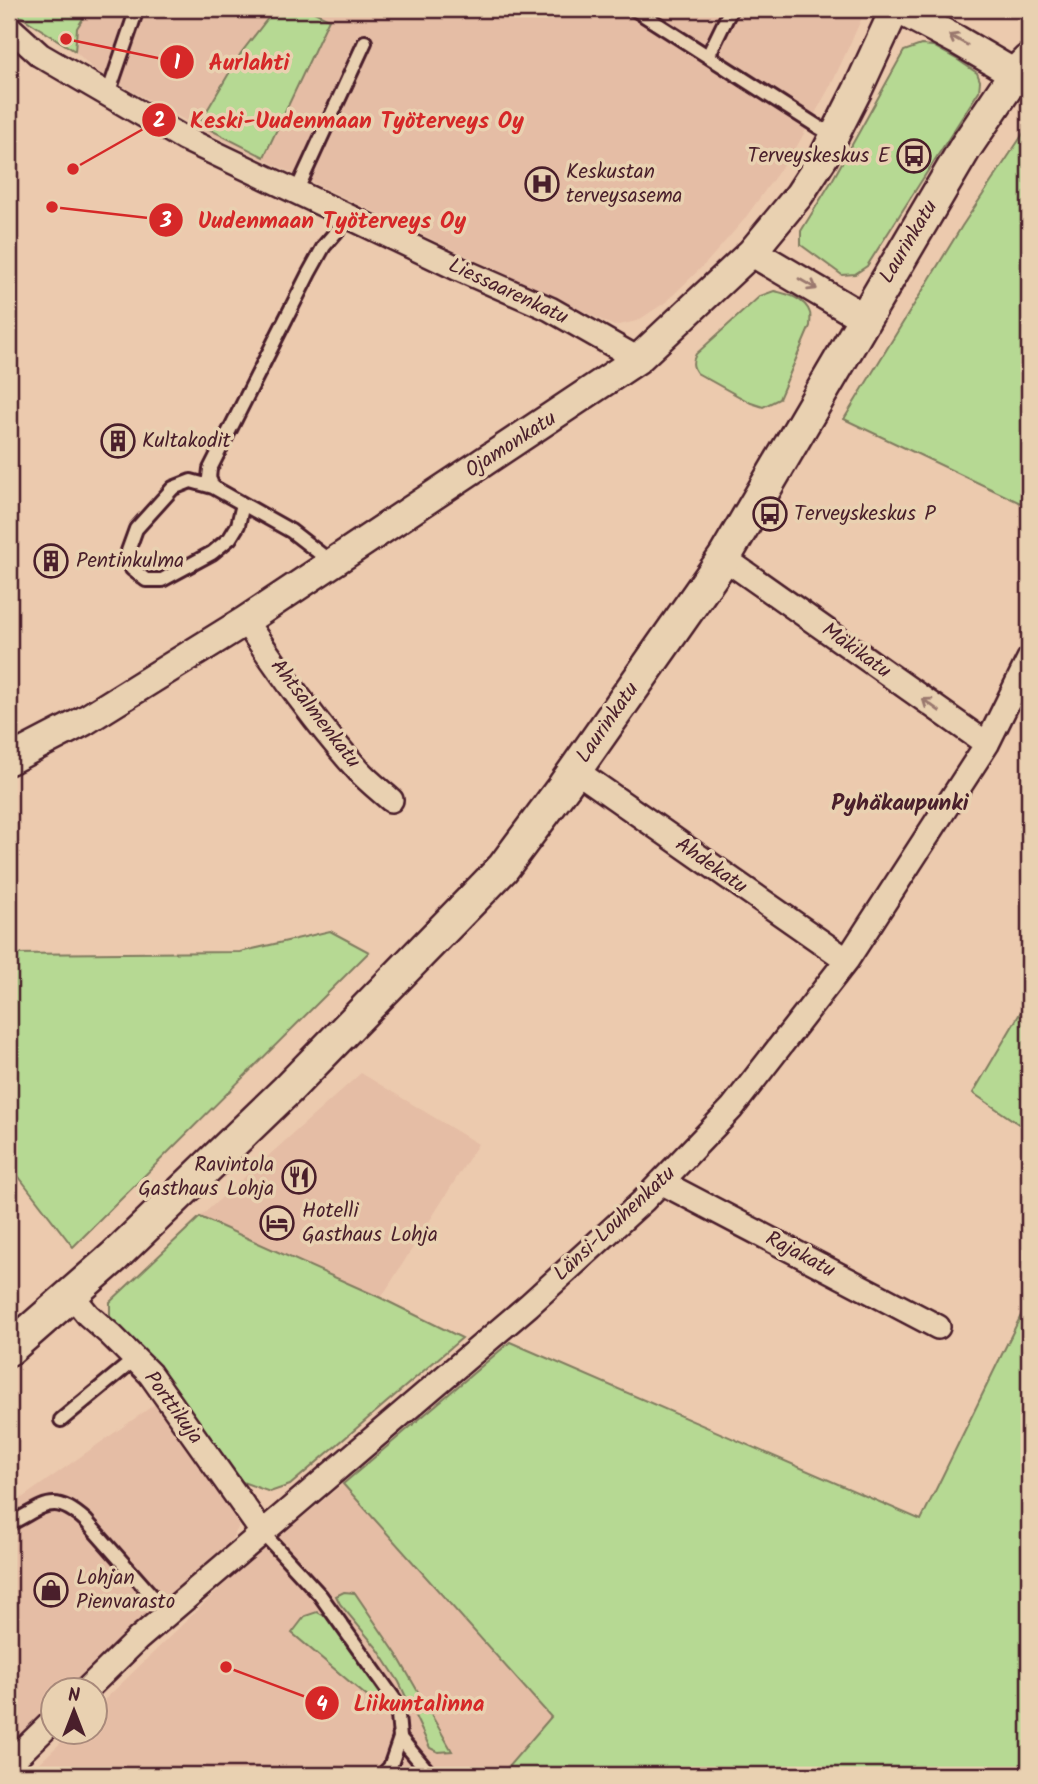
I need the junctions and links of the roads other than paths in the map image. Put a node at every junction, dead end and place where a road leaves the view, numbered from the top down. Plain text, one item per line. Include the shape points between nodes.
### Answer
1 (137, 9) edge
2 (634, 9) edge
3 (731, 9) edge
4 (897, 9) edge
5 (11, 32) edge
6 (365, 42) dead end
7 (708, 56) junction
8 (1022, 67) edge
9 (108, 94) junction
10 (834, 134) junction
11 (296, 192) junction
12 (349, 217) junction
13 (752, 252) junction
14 (864, 318) junction
15 (638, 359) junction
16 (213, 487) junction
17 (243, 504) junction
18 (723, 558) junction
19 (331, 562) junction
20 (245, 621) junction
21 (1029, 659) edge
22 (987, 744) junction
23 (9, 760) edge
24 (575, 770) junction
25 (391, 800) dead end
26 (847, 960) junction
27 (661, 1182) junction
28 (71, 1294) junction
29 (938, 1327) dead end
30 (9, 1349) edge
31 (135, 1359) junction
32 (61, 1420) dead end
33 (9, 1524) edge
34 (262, 1532) junction
35 (168, 1614) junction
36 (100, 1676) edge
37 (38, 1736) edge
38 (400, 1738) junction
39 (9, 1764) edge
40 (382, 1775) edge
41 (431, 1775) edge

1 - 9 lane
2 - 7 lane
3 - 7 lane
8 -> 4 street
4 - 10 street, Ojamonkatu
5 - 9 street, Liessaarenkatu via 40,55
6 - 11 lane
7 - 10 lane
8 - 14 main road, Laurinkatu via 965,148
9 - 11 street, Liessaarenkatu via 183,138
10 - 13 street, Ojamonkatu via 799,195
11 - 12 street, Liessaarenkatu
12 - 15 street, Liessaarenkatu via 550,309
12 - 16 lane via 324,246 290,310 210,469
13 -> 14 street
13 - 15 street, Ojamonkatu
14 - 18 main road, Laurinkatu
15 - 19 street, Ojamonkatu
16 - 17 lane
16 - 17 lane via 191,481 173,488 136,529 128,551 132,569 146,580 162,580 212,553 238,526
17 - 19 lane via 291,531
22 -> 18 street, Mäkikatu
18 - 24 main road, Laurinkatu
19 - 20 street, Ojamonkatu
20 - 23 street, Ojamonkatu via 84,721
20 - 25 street, Ahtsalmenkatu via 330,737
21 - 22 street, Länsi-Louhenkatu
22 - 26 street, Länsi-Louhenkatu
24 - 26 street, Ahdekatu
24 - 28 main road, Laurinkatu via 503,868 287,1090
26 - 27 street, Länsi-Louhenkatu via 732,1108
27 - 29 street, Rajakatu
27 - 34 street, Länsi-Louhenkatu via 528,1305
28 - 30 main road, Laurinkatu
28 - 31 street, Porttikuja
31 - 32 lane
31 - 34 street, Porttikuja
33 - 35 lane via 43,1505 74,1509
34 - 35 street, Länsi-Louhenkatu
34 - 38 lane via 320,1595 397,1703
35 - 36 street, Länsi-Louhenkatu
37 - 39 street
38 - 40 lane via 390,1767
38 - 41 lane

